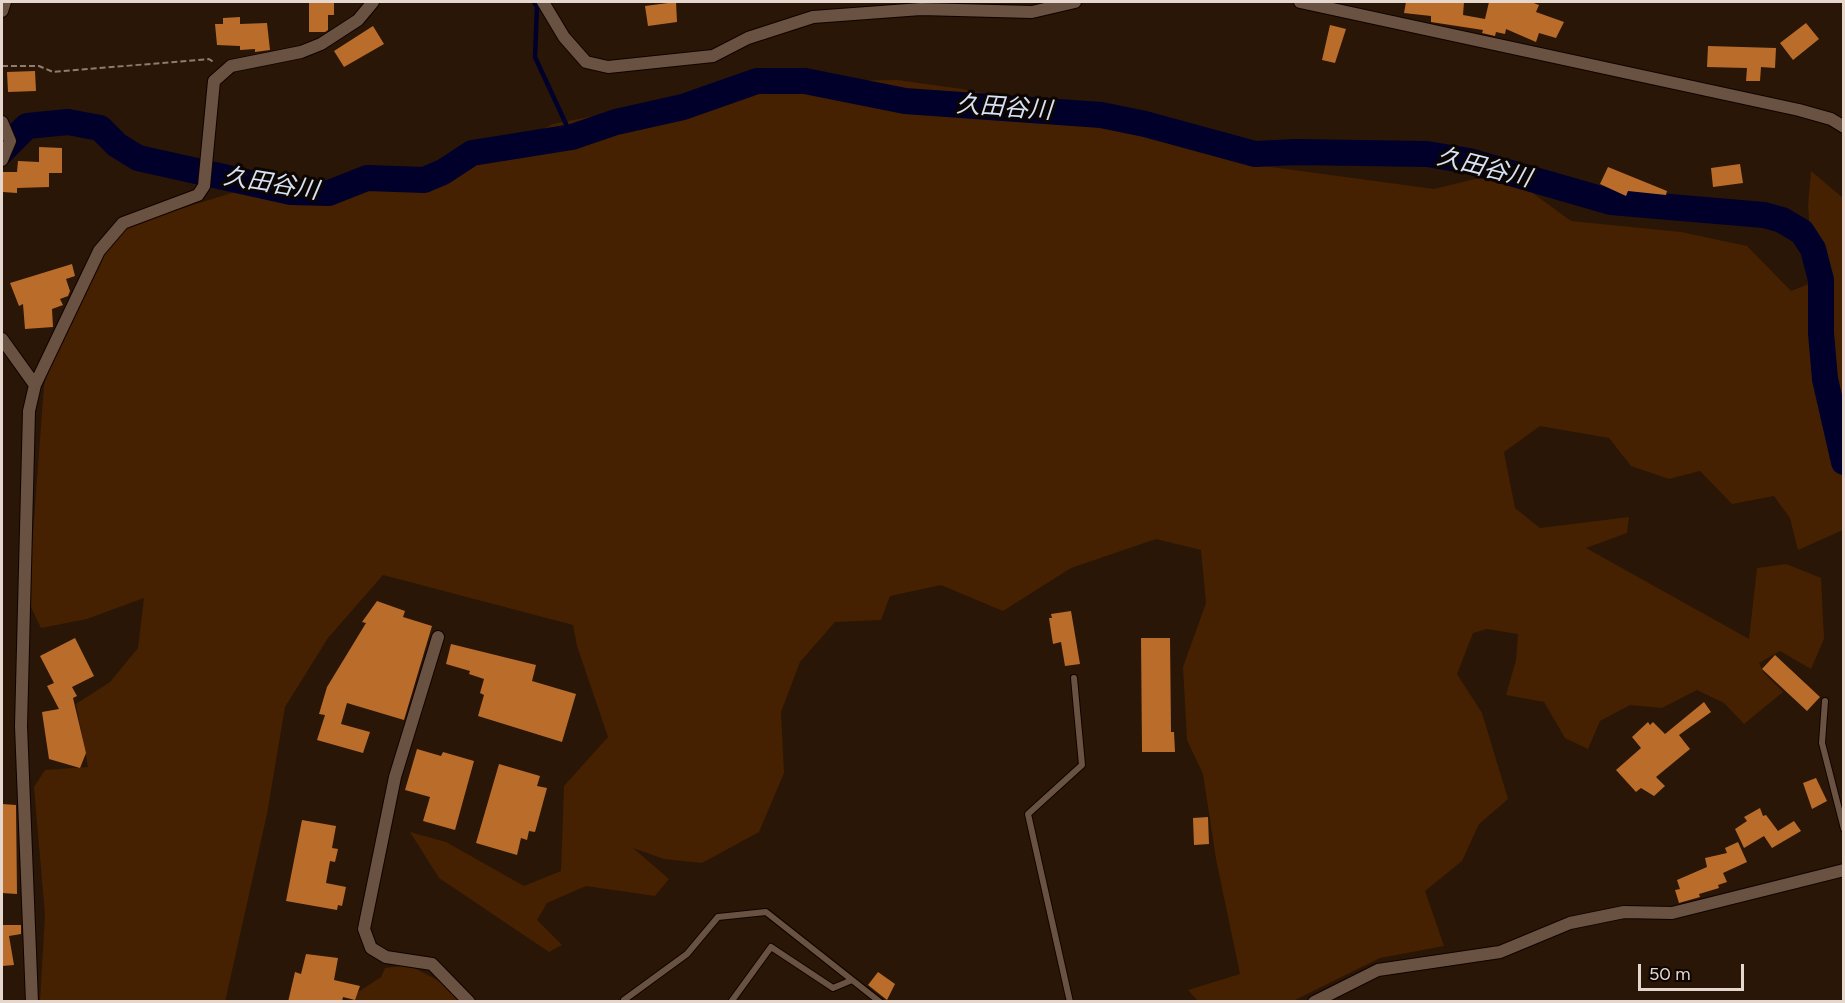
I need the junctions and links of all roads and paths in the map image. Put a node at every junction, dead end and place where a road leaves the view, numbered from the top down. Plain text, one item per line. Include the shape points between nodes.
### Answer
1 (5, 2) edge
2 (373, 2) edge
3 (543, 2) edge
4 (1075, 2) edge
5 (1300, 2) edge
6 (2, 11) edge
7 (2, 66) edge
8 (225, 71) junction
9 (2, 122) edge
10 (1844, 127) edge
11 (2, 160) edge
12 (2, 339) edge
13 (34, 385) junction
14 (438, 637) dead end
15 (1074, 678) dead end
16 (1825, 701) dead end
17 (1844, 829) edge
18 (1844, 870) edge
19 (852, 980) junction
20 (624, 1000) dead end
21 (32, 1002) edge
22 (469, 1002) edge
23 (731, 1002) edge
24 (880, 1002) edge
25 (1070, 1002) edge
26 (1314, 1002) edge

1 - 6 street
2 - 8 street via 358,20 321,44 301,52 231,66
3 - 4 street via 564,37 586,62 608,67 713,56 748,38 813,17 921,9 1032,12
5 - 10 street via 1798,110
7 - 8 path via 39,66 53,72 209,59
8 - 13 street via 214,81 204,186 198,195 123,223 99,251
9 - 11 street via 10,141
12 - 13 street
13 - 21 street via 29,411 21,726
14 - 22 street via 395,777 364,929 371,948 386,957 432,964
15 - 25 lane via 1082,765 1028,814
16 - 17 lane via 1822,743
18 - 26 street via 1672,913 1624,912 1570,923 1500,952 1378,970
19 - 20 lane via 766,912 718,917 687,954
19 - 23 lane via 833,988 771,947
19 - 24 lane

